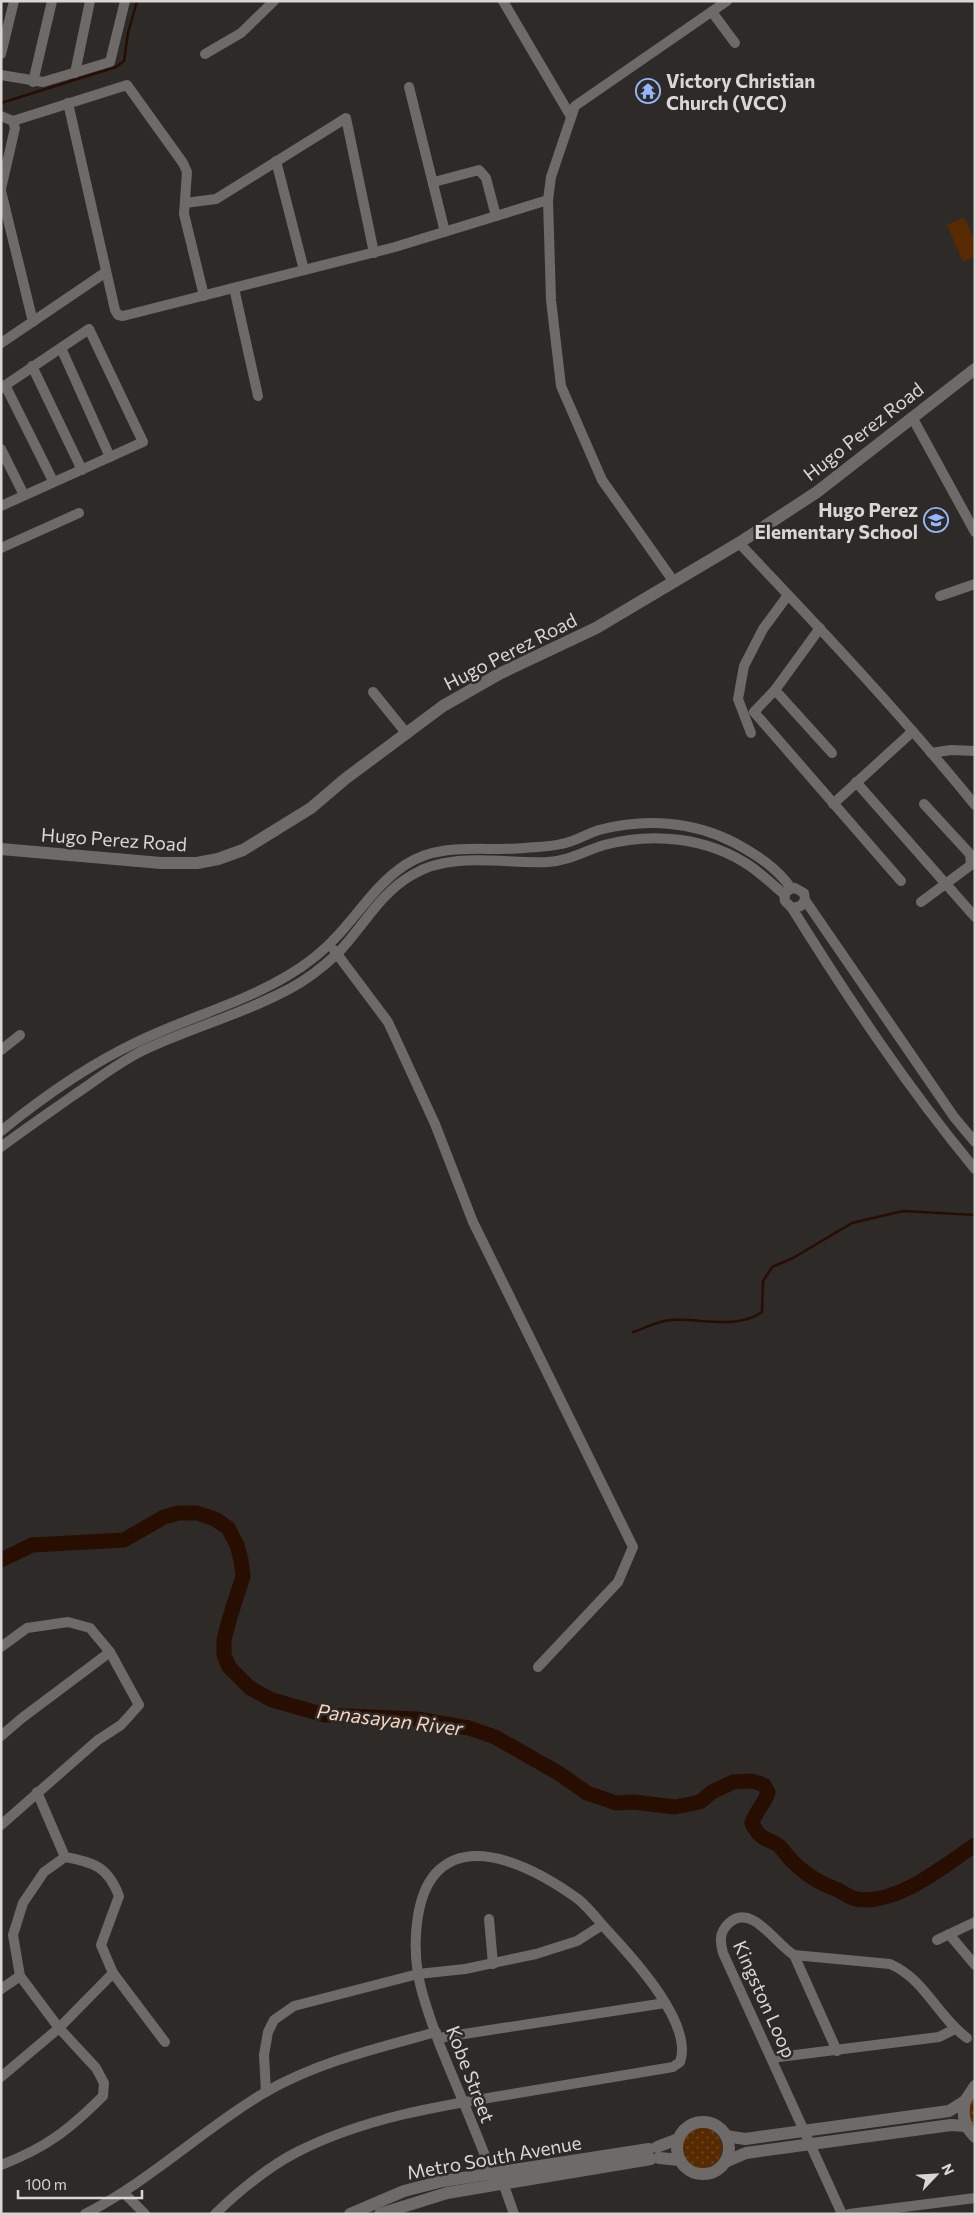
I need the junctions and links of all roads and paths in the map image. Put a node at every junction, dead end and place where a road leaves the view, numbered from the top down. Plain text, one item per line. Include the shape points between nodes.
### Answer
1 (14, 1) edge
2 (52, 1) edge
3 (90, 1) edge
4 (125, 1) edge
5 (274, 1) edge
6 (504, 1) edge
7 (728, 1) edge
8 (712, 12) junction
9 (735, 43) dead end
10 (1, 54) edge
11 (205, 54) dead end
12 (75, 73) junction
13 (1, 75) edge
14 (33, 82) junction
15 (410, 87) dead end
16 (68, 103) junction
17 (570, 115) junction
18 (6, 118) edge
19 (276, 161) junction
20 (434, 182) junction
21 (1, 190) edge
22 (548, 200) junction
23 (184, 203) junction
24 (496, 216) junction
25 (446, 232) junction
26 (374, 253) junction
27 (304, 270) junction
28 (106, 272) junction
29 (234, 288) junction
30 (204, 296) junction
31 (33, 322) junction
32 (1, 343) edge
33 (61, 348) junction
34 (32, 366) junction
35 (975, 368) edge
36 (3, 387) edge
37 (258, 396) dead end
38 (912, 417) junction
39 (1, 449) edge
40 (110, 457) junction
41 (82, 470) junction
42 (53, 481) junction
43 (24, 495) junction
44 (1, 506) edge
45 (79, 513) dead end
46 (975, 532) edge
47 (739, 543) junction
48 (1, 548) edge
49 (674, 582) junction
50 (975, 584) edge
51 (788, 594) junction
52 (940, 596) dead end
53 (820, 628) junction
54 (775, 690) junction
55 (373, 692) dead end
56 (913, 731) junction
57 (751, 732) dead end
58 (407, 734) junction
59 (975, 751) edge
60 (931, 753) junction
61 (832, 754) dead end
62 (856, 782) junction
63 (833, 804) junction
64 (924, 804) dead end
65 (975, 805) edge
66 (1, 849) edge
67 (420, 857) junction
68 (424, 868) junction
69 (901, 882) dead end
70 (948, 884) junction
71 (788, 892) junction
72 (805, 900) junction
73 (921, 902) dead end
74 (792, 908) junction
75 (975, 917) edge
76 (329, 944) junction
77 (338, 953) junction
78 (20, 1035) dead end
79 (1, 1050) edge
80 (4, 1125) edge
81 (975, 1142) edge
82 (1, 1148) edge
83 (975, 1169) edge
84 (1, 1647) edge
85 (110, 1652) junction
86 (538, 1667) dead end
87 (1, 1736) edge
88 (37, 1792) junction
89 (1, 1825) edge
90 (65, 1857) junction
91 (489, 1919) dead end
92 (975, 1922) edge
93 (602, 1925) junction
94 (949, 1934) junction
95 (937, 1940) dead end
96 (794, 1955) junction
97 (493, 1964) junction
98 (975, 1965) edge
99 (113, 1973) junction
100 (418, 1974) junction
101 (20, 1976) junction
102 (1, 1989) edge
103 (665, 2003) junction
104 (60, 2028) junction
105 (955, 2029) junction
106 (437, 2035) junction
107 (968, 2038) dead end
108 (165, 2042) dead end
109 (838, 2051) junction
110 (772, 2058) junction
111 (1, 2077) edge
112 (975, 2086) edge
113 (266, 2092) junction
114 (965, 2101) junction
115 (462, 2102) junction
116 (966, 2126) junction
117 (805, 2131) junction
118 (726, 2136) junction
119 (975, 2137) edge
120 (678, 2139) junction
121 (811, 2144) junction
122 (654, 2154) junction
123 (680, 2160) junction
124 (725, 2162) junction
125 (1, 2165) edge
126 (498, 2179) junction
127 (124, 2193) junction
128 (975, 2198) edge
129 (910, 2210) edge
130 (85, 2214) edge
131 (145, 2214) edge
132 (215, 2214) edge
133 (350, 2214) edge
134 (380, 2214) edge
135 (514, 2214) edge
136 (842, 2214) edge
137 (849, 2214) edge

1 - 10 street
2 - 14 street
3 - 12 street
4 - 12 street via 110,62
5 - 11 street via 241,33
6 - 17 street
7 - 8 street
8 - 9 street
8 - 17 street via 575,106
12 - 14 street
13 - 14 street
15 - 20 street
16 - 18 street
16 - 23 street via 127,84 183,163 187,172
16 - 28 street
17 - 22 street via 551,177
18 - 21 street via 15,128
19 - 23 street via 216,199
19 - 26 street via 346,118
19 - 27 street
20 - 24 street via 479,170 486,178
20 - 25 street
21 - 31 street
22 - 24 street
22 - 49 street via 551,300 561,386 602,480
23 - 30 street
24 - 25 street
25 - 26 street
26 - 27 street
27 - 29 street
28 - 30 street via 118,315
28 - 31 street
29 - 30 street
29 - 37 street
31 - 32 street
33 - 34 street
33 - 40 street
33 - 40 street via 89,329 143,442
34 - 36 street
34 - 41 street
35 - 38 street, Hugo Perez Road
36 - 42 street
38 - 46 street
38 - 47 street, Hugo Perez Road via 817,492
39 - 43 street
40 - 41 street
41 - 42 street
42 - 43 street
43 - 44 street
45 - 48 street
47 - 49 street, Hugo Perez Road
47 - 51 street
49 - 58 street, Hugo Perez Road via 596,628 499,674 444,706
50 - 52 street
51 - 53 street
51 - 57 street via 744,666 738,699
53 - 54 street
53 - 56 street
54 - 61 street
54 - 63 street via 754,712
55 - 58 street
56 - 60 street
56 - 62 street
58 - 66 street, Hugo Perez Road via 311,808 243,850 218,859 197,863 161,863
59 - 60 street
60 - 65 street
62 - 63 street
62 - 70 street
63 - 69 street
64 - 70 street via 970,854 971,865
67 - 68 street
67 - 71 street via 451,849 518,849 562,844 598,830 642,822 687,825 716,834 755,854 775,870
67 - 76 street via 389,877
68 - 71 street via 452,861 564,861 602,846 641,837 683,839 722,851 748,864
68 - 77 street via 382,899
70 - 73 street
70 - 75 street
71 - 72 street via 802,890
71 - 74 street via 785,901
72 - 74 street via 801,906
72 - 81 street via 954,1117
74 - 83 street via 891,1060 941,1129
76 - 77 street
76 - 80 street via 287,976 109,1056
77 - 82 street via 310,976 265,1001 145,1050 113,1068
77 - 86 street via 388,1022 435,1124 473,1222 633,1548 618,1582
78 - 79 street
84 - 85 street via 27,1628 68,1622 90,1628
85 - 87 street
85 - 88 street via 139,1706 121,1725 98,1740
88 - 89 street
88 - 90 street
90 - 99 street via 91,1862 113,1879 119,1896 101,1946
90 - 101 street via 44,1872 23,1903 13,1935
91 - 97 street
92 - 94 street
93 - 97 street via 577,1941 556,1949
93 - 100 street, Kobe Street via 579,1900 542,1875 517,1864 470,1855 445,1863 427,1882 418,1912
93 - 103 street, Kobe Street via 651,1980
94 - 95 street
94 - 98 street
96 - 105 street via 890,1964 905,1970
96 - 109 street
96 - 110 street, Kingston Loop via 752,1919 732,1920 721,1934 723,1953
97 - 100 street
99 - 104 street
99 - 108 street
100 - 106 street, Kobe Street
100 - 113 street via 308,2002 283,2012 268,2032 264,2056
101 - 102 street
101 - 104 street
103 - 106 street
103 - 115 street, Kobe Street via 683,2044 680,2062 673,2067
104 - 111 street
104 - 125 street via 96,2068 104,2083 103,2096 73,2126 40,2148
105 - 107 street
105 - 109 street via 939,2037
106 - 113 street via 353,2055
106 - 115 street, Kobe Street
109 - 110 street
110 - 117 street, Kingston Loop
112 - 114 street
113 - 127 street via 222,2119
114 - 116 street
114 - 117 street via 949,2111
115 - 126 street, Kobe Street
115 - 132 street, Kobe Street via 378,2120 323,2140 276,2165
116 - 119 street
116 - 121 street via 951,2125
117 - 118 street via 745,2139
117 - 121 street, Kingston Loop
118 - 120 street via 715,2125 701,2122 687,2127
118 - 124 street via 729,2149
120 - 122 street, Metro South Avenue
120 - 123 street
121 - 124 street via 746,2154
121 - 136 street, Kingston Loop
122 - 123 street, Metro South Avenue
122 - 126 street, Metro South Avenue
123 - 124 street via 691,2171 702,2174 712,2172
126 - 133 street, Metro South Avenue via 443,2181 404,2192
126 - 134 street, Metro South Avenue
126 - 135 street, Kobe Street
127 - 130 street
127 - 131 street
128 - 129 street
129 - 137 street

